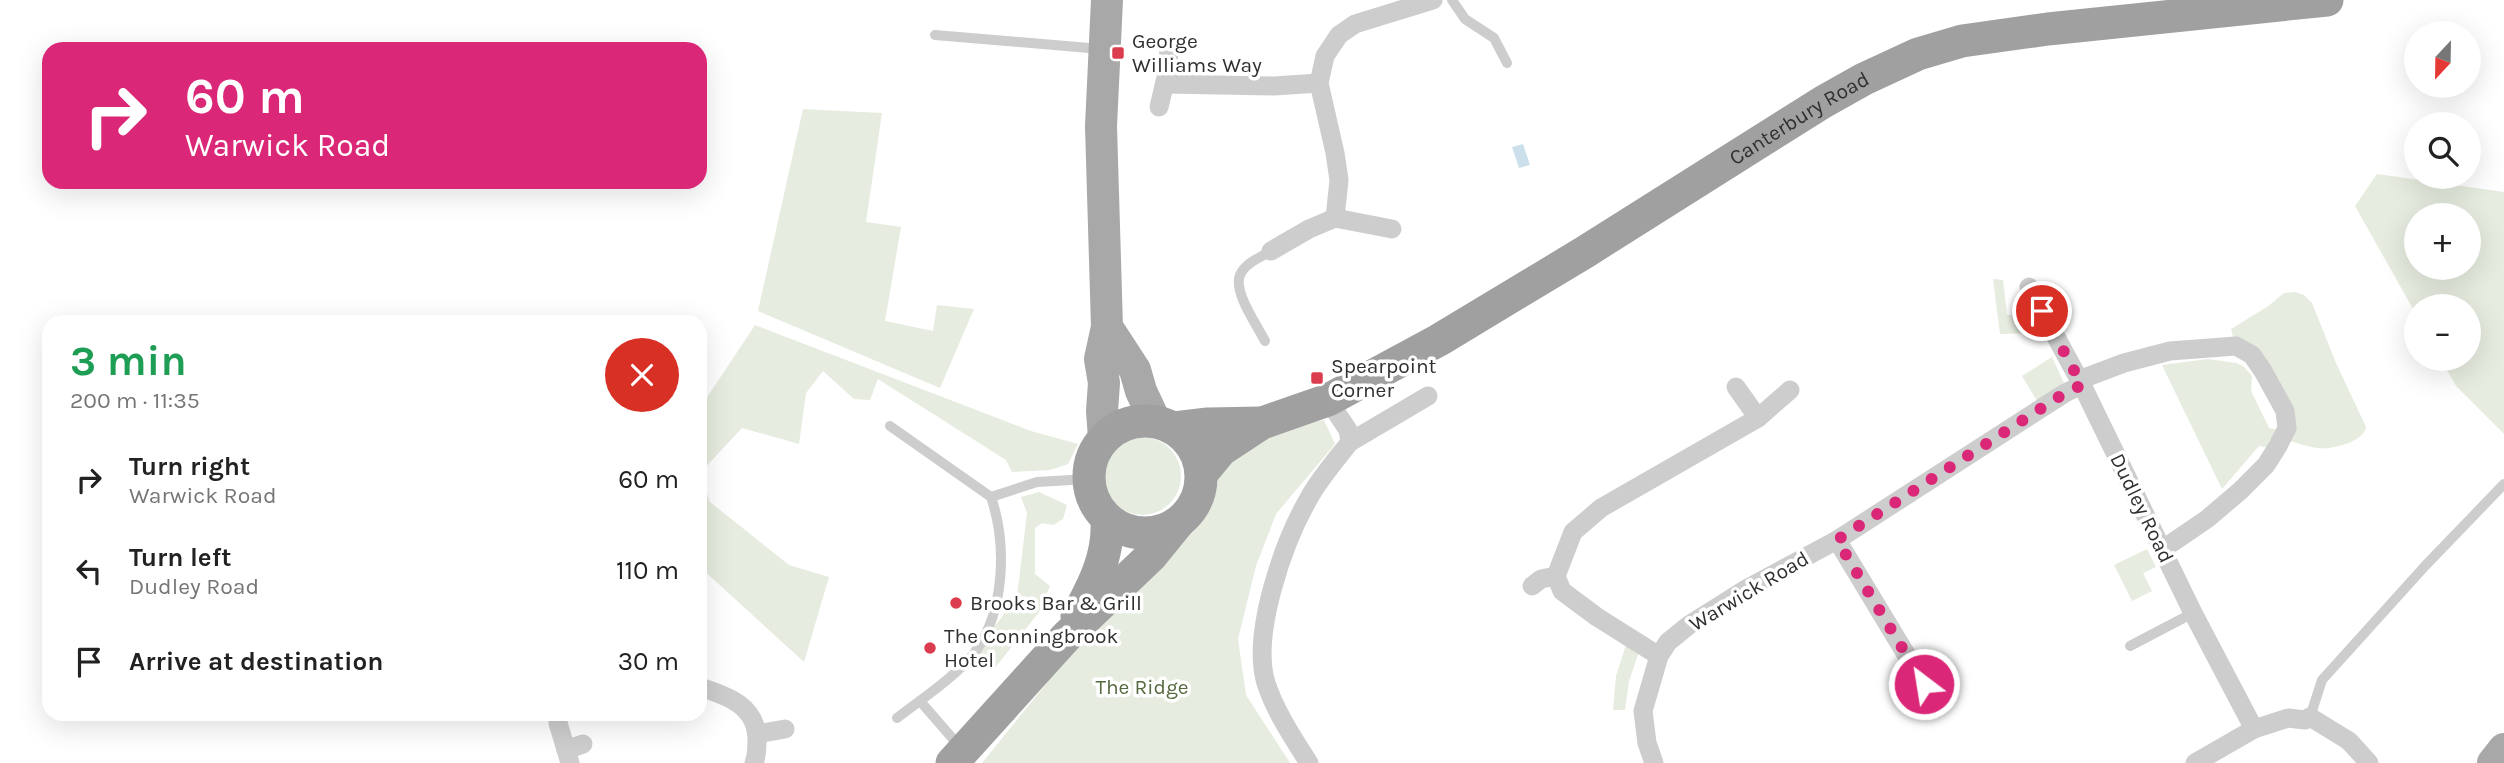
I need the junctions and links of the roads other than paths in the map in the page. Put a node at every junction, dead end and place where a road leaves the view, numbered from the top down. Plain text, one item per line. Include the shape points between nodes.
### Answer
1 (1107, 0) edge
2 (1433, 0) edge
3 (1452, 0) edge
4 (2327, 0) edge
5 (935, 35) dead end
6 (1168, 47) dead end
7 (1105, 49) junction
8 (1507, 63) dead end
9 (1319, 83) junction
10 (1165, 84) junction
11 (1159, 107) dead end
12 (1335, 218) junction
13 (1392, 229) dead end
14 (1271, 251) joint
15 (2029, 287) dead end
16 (1107, 327) junction
17 (1265, 341) dead end
18 (2082, 385) junction
19 (1736, 387) dead end
20 (1790, 390) dead end
21 (1428, 396) dead end
22 (1328, 400) junction
23 (1758, 418) junction
24 (1262, 423) junction
25 (1164, 425) junction
26 (890, 426) dead end
27 (1104, 438) junction
28 (1350, 442) junction
29 (1202, 473) junction
30 (1088, 479) junction
31 (2504, 484) edge
32 (991, 497) junction
33 (1107, 520) junction
34 (1177, 524) junction
35 (1837, 540) junction
36 (2162, 550) junction
37 (1556, 576) junction
38 (1532, 586) dead end
39 (2193, 613) junction
40 (1066, 637) junction
41 (2130, 646) dead end
42 (1659, 656) junction
43 (1924, 684) dead end
44 (707, 690) edge
45 (920, 701) junction
46 (2310, 717) junction
47 (897, 718) dead end
48 (558, 721) edge
49 (785, 729) dead end
50 (2254, 729) junction
51 (757, 734) junction
52 (2504, 749) edge
53 (573, 752) edge
54 (957, 757) edge
55 (2200, 761) edge
56 (754, 763) edge
57 (1309, 763) edge
58 (1654, 763) edge
59 (2369, 763) edge
60 (2493, 763) edge

1 - 7 main road
2 - 9 street via 1354,24 1339,35 1325,56
3 - 8 lane via 1465,19 1494,38
4 - 22 highway, Canterbury Road via 2048,29 1962,41 1918,54 1823,102 1485,314
5 - 7 lane
6 - 10 street
7 - 16 main road via 1101,126
9 - 10 street
9 - 12 street via 1338,177
10 - 11 street
12 - 13 street
12 - 14 street
14 - 17 lane via 1240,275 1241,296
15 - 18 street, Dudley Road
16 - 25 main road
16 - 27 main road via 1100,359
18 - 35 street, Warwick Road
18 - 36 street, Dudley Road
18 - 36 street, Warwick Road via 2087,377 2170,351 2236,346 2252,355 2285,411 2287,428 2266,465 2207,519
19 - 23 street
20 - 23 street
21 - 28 street
22 - 24 highway, Canterbury Road
22 - 28 street via 1348,430
23 - 37 street via 1601,508 1573,532
24 - 25 highway, Canterbury Road
24 - 29 highway, Canterbury Road via 1221,450
25 - 27 highway via 1137,421 1119,426
25 - 29 highway via 1188,440
26 - 32 lane
27 - 30 highway via 1092,456
28 - 57 street via 1303,509 1271,592 1265,627 1265,680
29 - 34 highway via 1200,492
30 - 32 lane via 1037,482
30 - 33 highway via 1097,508
31 - 46 lane via 2322,680
32 - 45 lane via 998,516 999,578 986,634 974,654
33 - 34 highway via 1142,534
33 - 40 highway via 1104,558
34 - 40 highway via 1151,556
35 - 42 street, Warwick Road via 1689,625
35 - 43 street
36 - 39 street, Dudley Road
37 - 38 street
37 - 42 street via 1570,597
39 - 41 lane
39 - 50 street, Dudley Road
40 - 54 highway
42 - 58 street, Warwick Road via 1643,711
44 - 51 street via 737,701 752,716
45 - 47 lane
45 - 54 lane
46 - 50 street via 2288,718
46 - 59 street via 2348,741
48 - 53 street
49 - 51 street
50 - 55 street
51 - 56 street
52 - 60 main road

